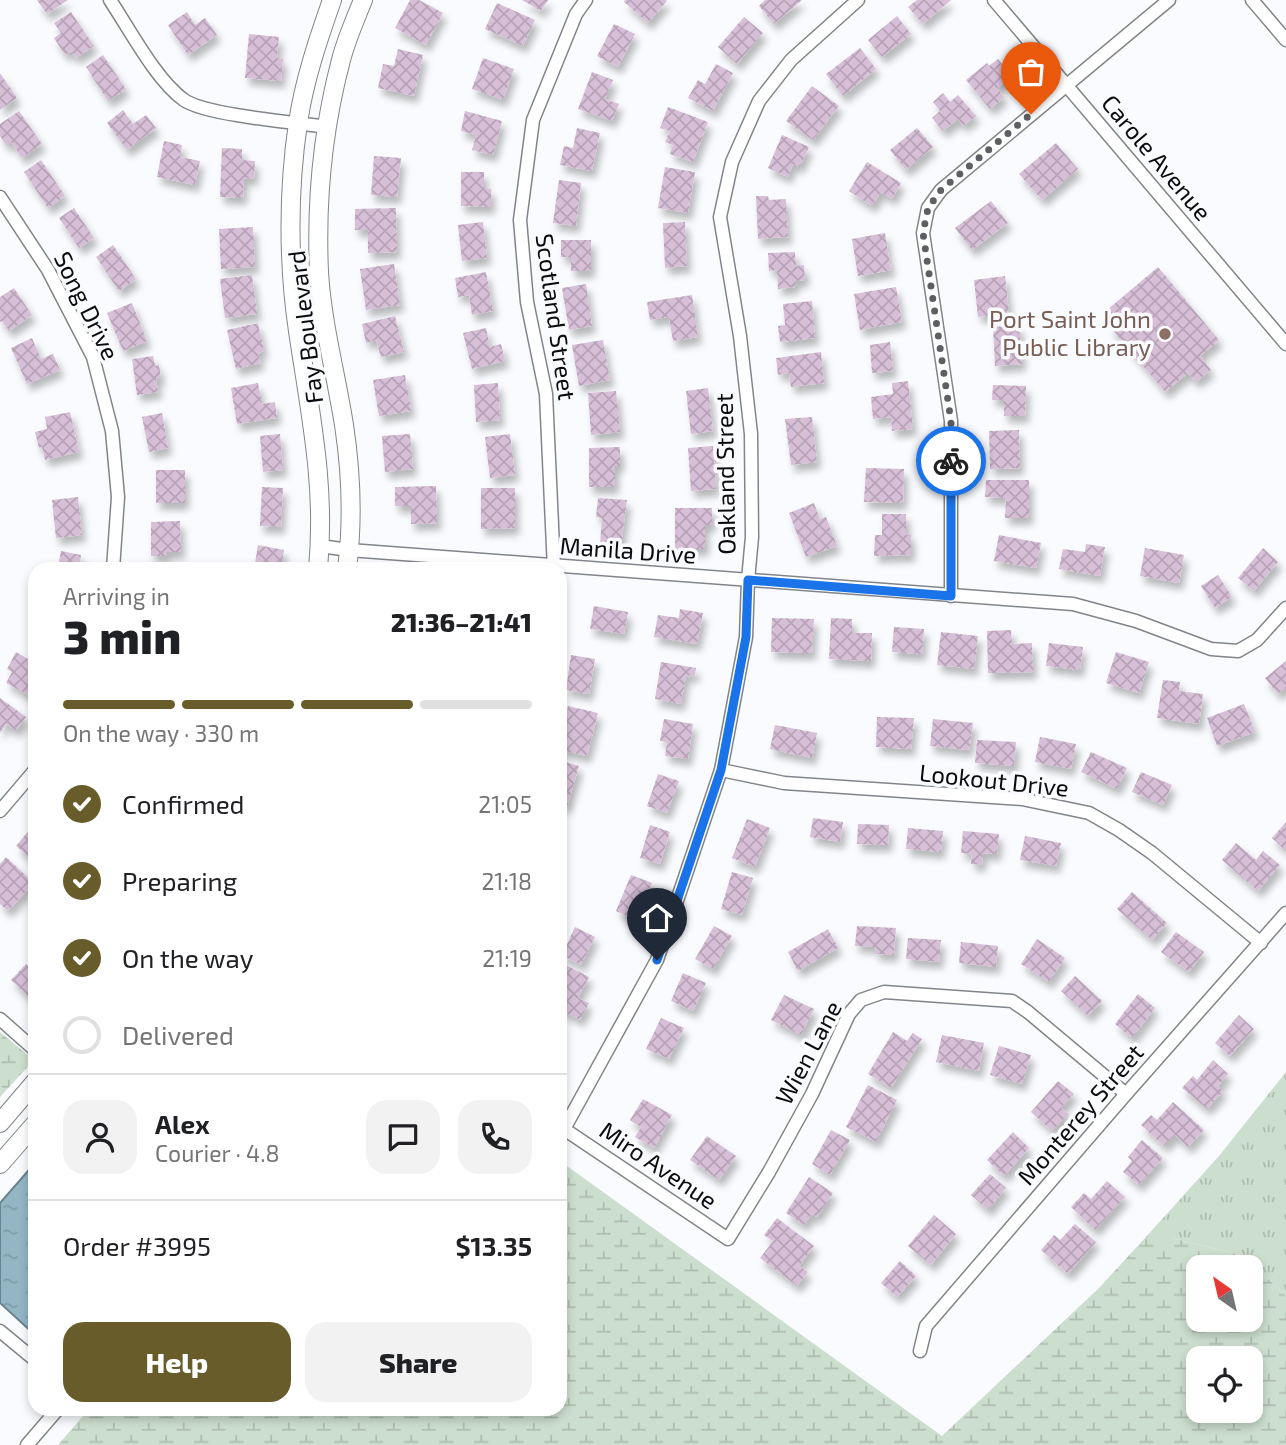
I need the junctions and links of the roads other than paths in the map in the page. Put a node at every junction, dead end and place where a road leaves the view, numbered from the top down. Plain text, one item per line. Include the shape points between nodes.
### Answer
1 (110, 0) edge
2 (332, 0) edge
3 (363, 0) edge
4 (586, 0) edge
5 (859, 0) edge
6 (994, 0) edge
7 (1169, 0) edge
8 (1252, 0) edge
9 (1286, 40) edge
10 (1066, 84) junction
11 (298, 123) junction
12 (328, 127) junction
13 (0, 197) edge
14 (1286, 344) edge
15 (320, 546) junction
16 (348, 560) edge
17 (113, 562) edge
18 (319, 562) edge
19 (400, 562) edge
20 (554, 562) edge
21 (567, 569) edge
22 (748, 580) junction
23 (951, 596) junction
24 (1286, 607) edge
25 (721, 770) junction
26 (28, 778) edge
27 (0, 810) edge
28 (1286, 914) edge
29 (1261, 943) junction
30 (0, 1019) edge
31 (28, 1044) edge
32 (28, 1090) edge
33 (1126, 1094) junction
34 (0, 1123) edge
35 (567, 1124) edge
36 (567, 1131) edge
37 (28, 1132) edge
38 (0, 1164) edge
39 (727, 1239) joint
40 (0, 1331) edge
41 (920, 1351) dead end
42 (28, 1354) edge
43 (52, 1416) edge
44 (27, 1445) edge

1 - 11 street via 165,82 186,101 206,109
2 - 11 main road, Fay Boulevard
3 - 12 main road, Fay Boulevard via 341,59
4 - 20 street, Scotland Street via 533,120 520,220 527,302 546,394
5 - 22 street, Oakland Street via 791,60 759,101 732,162 720,217 751,434
6 - 10 street, Carole Avenue
7 - 10 street
8 - 9 street
10 - 14 street, Carole Avenue
10 - 23 street via 941,190 928,208 923,233 951,421
11 - 12 street
11 - 15 main road, Fay Boulevard via 292,248 298,328 318,459
12 - 16 main road, Fay Boulevard via 320,191 319,273 344,428
13 - 17 street, Song Drive via 48,270 93,357 112,431 118,497
15 - 16 street, Manila Drive
15 - 18 main road, Fay Boulevard
16 - 19 street, Manila Drive
21 - 22 street, Manila Drive
22 - 23 street, Manila Drive
22 - 25 street, Oakland Street via 746,637
23 - 24 street, Manila Drive via 1073,604 1211,649 1238,651 1257,640
25 - 29 street, Lookout Drive via 784,783 1022,799 1089,813 1152,853
25 - 35 street, Oakland Street via 657,960
26 - 27 street
28 - 29 street, Monterey Street
29 - 33 street, Monterey Street
30 - 31 street
32 - 34 main road
33 - 39 street, Wien Lane via 1012,1001 884,992 861,1000 849,1014 769,1172
33 - 41 street, Monterey Street via 926,1326
36 - 39 street, Miro Avenue
37 - 38 main road
40 - 42 street
43 - 44 street

